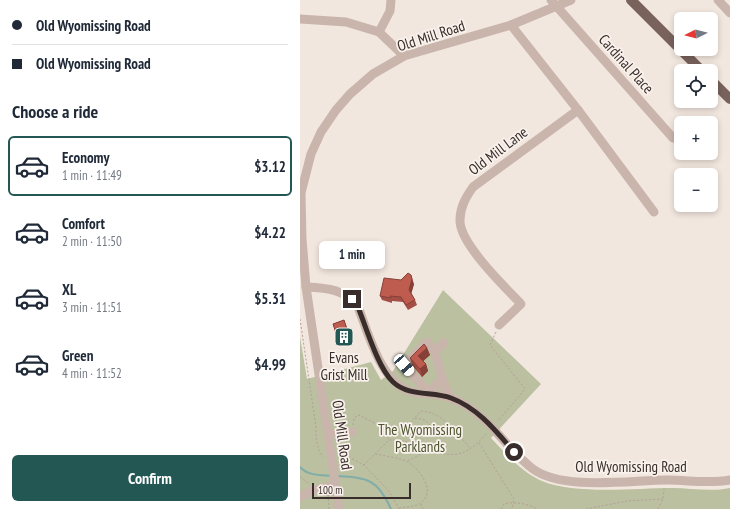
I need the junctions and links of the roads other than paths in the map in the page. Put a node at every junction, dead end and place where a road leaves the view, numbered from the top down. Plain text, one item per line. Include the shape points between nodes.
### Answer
1 (390, 0) edge
2 (571, 0) edge
3 (631, 0) edge
4 (718, 0) edge
5 (554, 4) edge
6 (730, 13) edge
7 (300, 19) edge
8 (511, 25) junction
9 (379, 32) junction
10 (404, 56) junction
11 (695, 64) edge
12 (718, 87) edge
13 (730, 99) edge
14 (578, 110) junction
15 (673, 138) dead end
16 (300, 193) edge
17 (654, 212) dead end
18 (306, 287) junction
19 (499, 325) road end
20 (444, 343) dead end
21 (435, 351) junction
22 (442, 378) junction
23 (429, 393) junction
24 (450, 398) junction
25 (352, 432) road end
26 (329, 434) junction
27 (730, 480) edge
28 (335, 484) junction
29 (300, 497) edge
30 (339, 509) edge

1 - 9 street via 390,11
2 - 5 street, Old Mill Road
3 - 11 main road
4 - 6 street
5 - 8 street, Old Mill Road
5 - 15 street, Cardinal Place
7 - 9 street via 346,22
8 - 10 street, Old Mill Road
8 - 14 street
9 - 10 street
10 - 16 street, Old Mill Road via 373,74 336,110 321,132 311,154
12 - 13 main road
14 - 17 street
14 - 19 street, Old Mill Lane via 473,187 463,202 459,221 469,246 521,304
16 - 18 street, Old Mill Road
18 - 23 street, Old Wyomissing Road via 334,290 352,299 358,307 382,366 393,382 410,391
18 - 26 street, Old Mill Road
20 - 21 street
21 - 22 street
21 - 23 street via 427,342 404,365
22 - 23 street
22 - 24 street
23 - 24 street, Old Wyomissing Road
24 - 27 street, Old Wyomissing Road via 477,412 534,470 562,480
25 - 26 street
26 - 28 street, Old Mill Road
28 - 29 street
28 - 30 street, Old Mill Road

